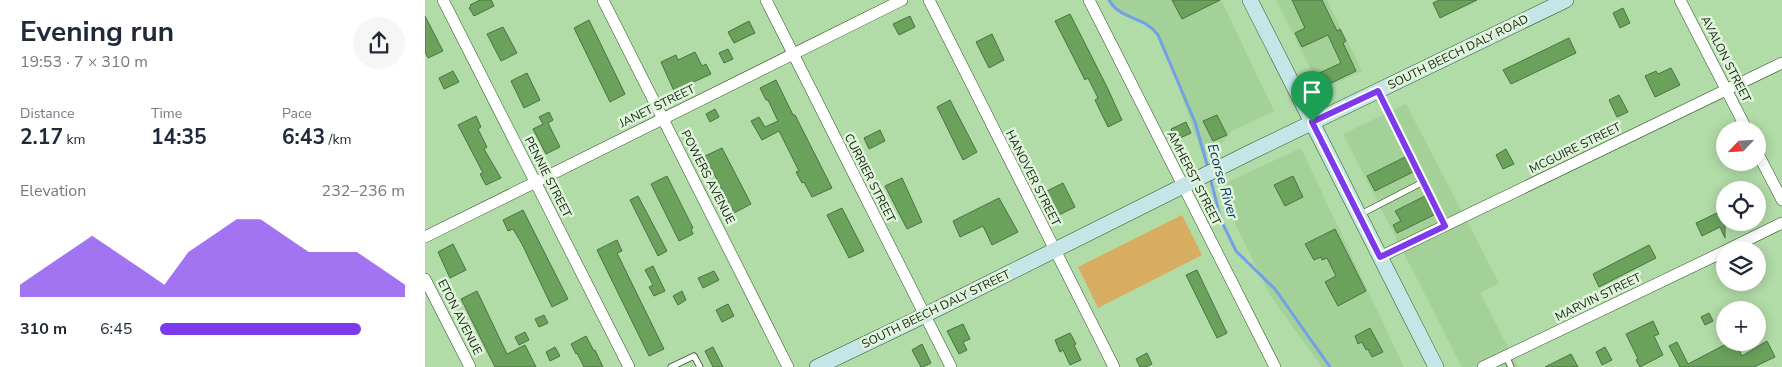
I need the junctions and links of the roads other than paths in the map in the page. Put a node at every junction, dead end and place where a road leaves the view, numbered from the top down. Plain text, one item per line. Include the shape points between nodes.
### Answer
1 (443, 0) edge
2 (603, 0) edge
3 (766, 0) edge
4 (902, 0) edge
5 (929, 0) edge
6 (1089, 0) edge
7 (1251, 0) edge
8 (1566, 0) edge
9 (1680, 0) edge
10 (793, 54) junction
11 (1782, 63) edge
12 (1726, 90) junction
13 (1378, 91) junction
14 (663, 119) junction
15 (1742, 121) edge
16 (1312, 122) junction
17 (1766, 169) edge
18 (535, 182) junction
19 (1423, 182) junction
20 (1183, 186) junction
21 (1782, 200) edge
22 (1359, 215) junction
23 (1782, 223) edge
24 (1445, 226) junction
25 (425, 237) edge
26 (1745, 241) edge
27 (1055, 250) junction
28 (1716, 255) edge
29 (1380, 257) junction
30 (425, 279) edge
31 (924, 315) junction
32 (1506, 356) junction
33 (470, 367) edge
34 (629, 367) edge
35 (671, 367) edge
36 (699, 367) edge
37 (788, 367) edge
38 (817, 367) edge
39 (951, 367) edge
40 (1114, 367) edge
41 (1275, 367) edge
42 (1436, 367) edge
43 (1483, 367) edge
44 (1511, 367) edge

1 - 18 street, PENNIE STREET
2 - 14 street, POWERS AVENUE
3 - 10 street, CURRIER STREET
4 - 10 street, JANET STREET
5 - 27 street, HANOVER STREET
6 - 20 street, AMHERST STREET
7 - 16 main road
8 - 13 main road, SOUTH BEECH DALY ROAD
9 - 12 street, AVALON STREET
10 - 14 street, JANET STREET
10 - 31 street, CURRIER STREET
11 - 12 street, MCGUIRE STREET
12 - 15 street, AVALON STREET
12 - 24 street, MCGUIRE STREET
13 - 16 main road, SOUTH BEECH DALY ROAD
13 - 19 lane
14 - 18 street, JANET STREET
14 - 37 street, POWERS AVENUE
16 - 20 main road, SOUTH BEECH DALY ROAD
16 - 22 main road
17 - 21 street
18 - 25 street, JANET STREET
18 - 34 street, PENNIE STREET
19 - 22 lane
19 - 24 lane
20 - 27 main road, SOUTH BEECH DALY ROAD
20 - 41 street, AMHERST STREET
22 - 29 main road
23 - 26 street, MARVIN STREET
24 - 29 street, MCGUIRE STREET
27 - 31 main road, SOUTH BEECH DALY STREET
27 - 40 street, HANOVER STREET
28 - 32 street, MARVIN STREET
29 - 42 main road
30 - 33 street, ETON AVENUE
31 - 38 main road, SOUTH BEECH DALY STREET
31 - 39 street, CURRIER STREET
32 - 43 street, MARVIN STREET
32 - 44 lane
35 - 36 lane via 694,356

